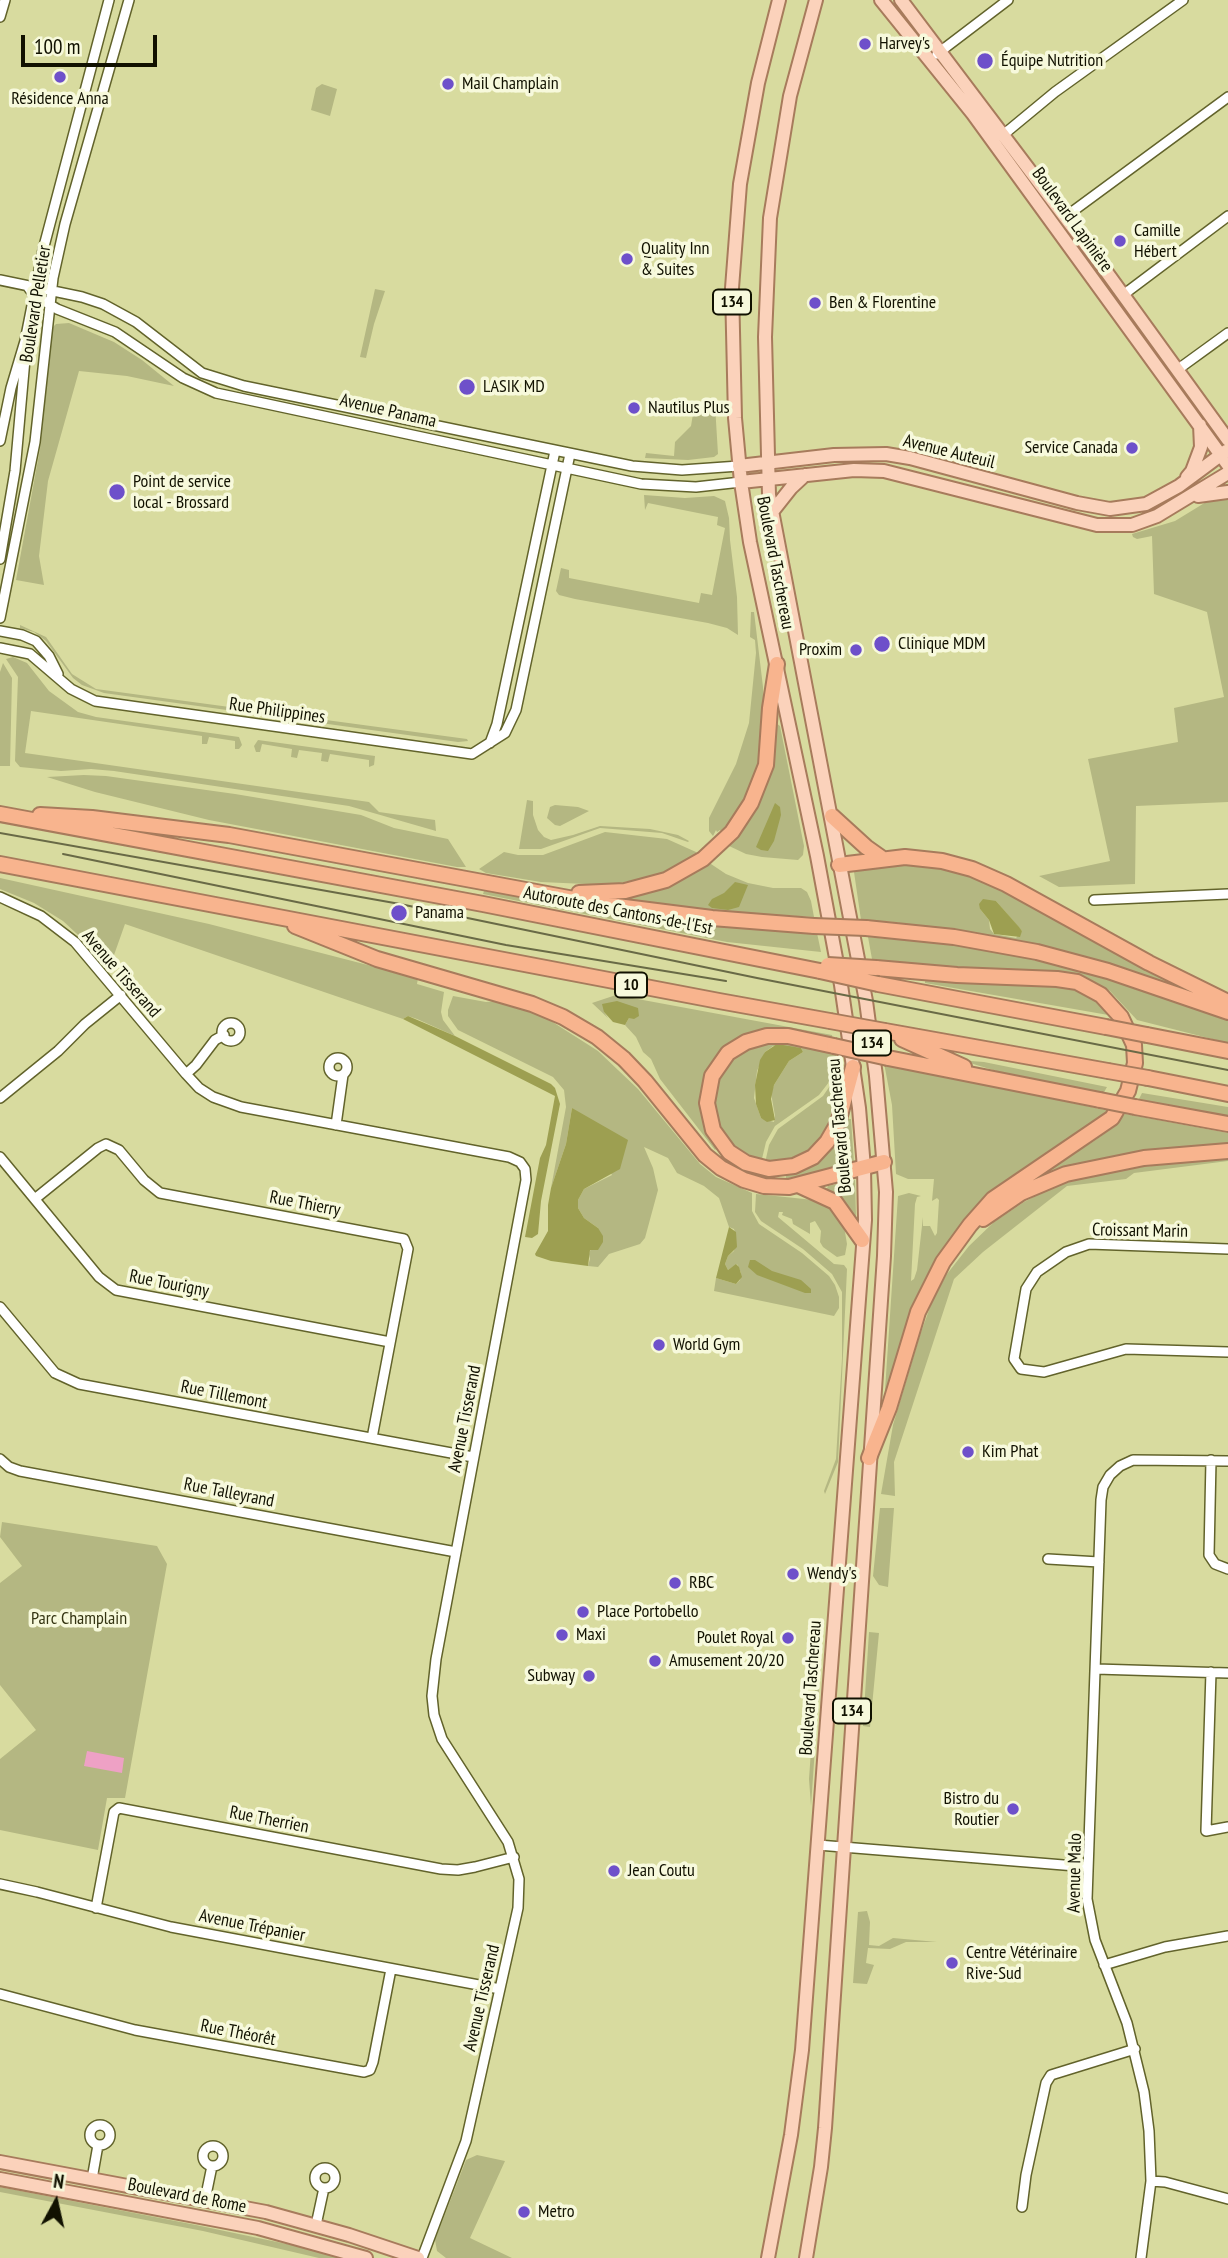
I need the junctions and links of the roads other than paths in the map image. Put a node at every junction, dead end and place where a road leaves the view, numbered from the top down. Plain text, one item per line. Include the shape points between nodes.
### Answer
1 (5, 0) edge
2 (109, 0) edge
3 (129, 0) edge
4 (779, 0) edge
5 (816, 0) edge
6 (881, 0) edge
7 (901, 0) edge
8 (1008, 0) edge
9 (1183, 0) edge
10 (0, 17) edge
11 (935, 55) junction
12 (1228, 97) edge
13 (1003, 135) junction
14 (1228, 216) edge
15 (1065, 217) junction
16 (0, 280) edge
17 (32, 290) junction
18 (51, 290) junction
19 (1123, 295) junction
20 (49, 304) junction
21 (28, 329) junction
22 (1228, 333) edge
23 (1177, 370) junction
24 (1200, 425) junction
25 (1228, 440) edge
26 (0, 441) edge
27 (555, 451) junction
28 (570, 454) junction
29 (1226, 456) edge
30 (768, 462) junction
31 (552, 464) junction
32 (739, 466) junction
33 (567, 467) junction
34 (1228, 473) edge
35 (805, 475) junction
36 (768, 479) junction
37 (741, 482) junction
38 (1180, 486) junction
39 (1228, 492) edge
40 (1178, 503) junction
41 (772, 512) junction
42 (0, 559) edge
43 (0, 618) edge
44 (0, 631) edge
45 (0, 648) edge
46 (777, 664) junction
47 (62, 682) junction
48 (490, 743) junction
49 (0, 814) edge
50 (832, 816) junction
51 (883, 859) junction
52 (0, 864) edge
53 (839, 865) junction
54 (819, 867) junction
55 (520, 889) junction
56 (1228, 894) edge
57 (0, 897) edge
58 (1094, 900) dead end
59 (263, 914) junction
60 (820, 968) junction
61 (121, 995) junction
62 (1228, 1002) edge
63 (1228, 1012) edge
64 (885, 1031) junction
65 (224, 1035) dead end
66 (1228, 1051) edge
67 (853, 1067) junction
68 (186, 1074) junction
69 (343, 1075) dead end
70 (1001, 1080) junction
71 (1228, 1094) edge
72 (0, 1098) edge
73 (1228, 1124) edge
74 (337, 1125) junction
75 (1228, 1151) edge
76 (0, 1157) edge
77 (884, 1162) junction
78 (864, 1168) junction
79 (799, 1185) junction
80 (36, 1198) junction
81 (862, 1240) junction
82 (956, 1244) junction
83 (1228, 1249) edge
84 (0, 1307) edge
85 (390, 1342) junction
86 (1228, 1352) edge
87 (372, 1438) junction
88 (473, 1457) junction
89 (869, 1458) junction
90 (0, 1459) edge
91 (1211, 1460) junction
92 (1228, 1461) edge
93 (456, 1552) junction
94 (1048, 1559) dead end
95 (1099, 1562) junction
96 (1228, 1569) edge
97 (1096, 1669) junction
98 (1211, 1672) junction
99 (1228, 1672) edge
100 (1228, 1827) edge
101 (818, 1845) junction
102 (843, 1847) junction
103 (514, 1857) junction
104 (1088, 1867) junction
105 (0, 1884) edge
106 (96, 1908) junction
107 (1228, 1936) edge
108 (1104, 1965) junction
109 (391, 1969) junction
110 (500, 1989) junction
111 (0, 1994) edge
112 (1135, 2049) junction
113 (98, 2145) dead end
114 (0, 2162) edge
115 (212, 2166) dead end
116 (0, 2179) edge
117 (92, 2179) junction
118 (1151, 2181) junction
119 (324, 2188) dead end
120 (1228, 2199) edge
121 (205, 2200) junction
122 (1023, 2207) dead end
123 (316, 2225) junction
124 (366, 2258) edge
125 (420, 2258) edge
126 (768, 2258) edge
127 (806, 2258) edge
128 (1141, 2258) edge

1 - 10 street
2 - 17 street, Boulevard Pelletier
3 - 18 street, Boulevard Pelletier via 65,224
4 - 32 main road, Boulevard Taschereau / 134 via 748,132 736,226 732,343
5 - 30 main road, Boulevard Taschereau / 134 via 792,89 771,206 765,326
6 - 11 main road, Boulevard Lapinière
7 - 11 main road, Boulevard Lapinière
8 - 11 street
9 - 13 street
11 - 13 main road, Boulevard Lapinière
11 - 24 main road, Boulevard Lapinière
12 - 15 street
13 - 15 main road, Boulevard Lapinière
14 - 19 street
15 - 19 main road, Boulevard Lapinière
16 - 17 street, Avenue Panama
17 - 18 street, Avenue Panama
17 - 20 street, Avenue Panama
17 - 21 street, Boulevard Pelletier
18 - 20 street, Boulevard Pelletier
18 - 27 street, Avenue Panama via 96,301 126,316 212,377
19 - 23 main road, Boulevard Lapinière
20 - 31 street, Avenue Panama via 115,332 183,378 216,393
20 - 43 street, Boulevard Pelletier via 34,442
21 - 26 street, Boulevard Pelletier
21 - 42 street, Boulevard Pelletier via 15,471
22 - 23 street
23 - 25 main road, Boulevard Lapinière
24 - 29 main road, Boulevard Lapinière
24 - 38 main road via 1199,457
27 - 28 street, Avenue Panama
27 - 31 street
28 - 32 street, Avenue Panama via 650,469
28 - 33 street
29 - 38 main road, Avenue Auteuil
30 - 32 main road, Avenue Panama
30 - 36 main road, Boulevard Taschereau / 134
30 - 38 main road, Avenue Auteuil via 886,454 1110,509 1146,504
31 - 33 street, Avenue Panama
31 - 48 street
32 - 37 main road, Boulevard Taschereau / 134
33 - 37 street, Avenue Panama via 655,485
33 - 48 street via 516,710 505,733
34 - 40 main road, Avenue Auteuil
35 - 36 main road, Avenue Auteuil
35 - 40 main road, Avenue Auteuil via 884,471 1097,525 1132,525
35 - 41 main road
36 - 37 main road, Avenue Panama
36 - 41 main road, Boulevard Taschereau / 134
37 - 46 main road, Boulevard Taschereau / 134
39 - 40 main road
41 - 50 main road, Boulevard Taschereau / 134
44 - 47 street, Rue Philippines via 36,642
45 - 47 street, Rue Philippines via 38,658
46 - 54 main road, Boulevard Taschereau / 134
46 - 55 highway via 763,773 746,812 703,859 666,880 625,891
47 - 48 street, Rue Philippines via 95,701 453,752 472,754
49 - 55 highway via 92,818 229,835
49 - 60 highway, Autoroute des Cantons-de-l'Est
50 - 51 highway
50 - 53 main road, Boulevard Taschereau / 134
51 - 53 highway
51 - 62 highway via 942,861 984,873
52 - 59 highway, 10
53 - 54 main road
53 - 77 main road, Boulevard Taschereau / 134 via 868,1014
54 - 67 main road, Boulevard Taschereau / 134
55 - 63 highway, bridge via 667,913 968,939 1108,971
56 - 58 street
57 - 61 street, Avenue Tisserand via 65,933
59 - 64 highway, 10, bridge
59 - 79 highway via 377,959 563,1017 631,1066 716,1164 758,1184
60 - 66 highway, Autoroute des Cantons-de-l'Est, bridge via 878,984
60 - 82 highway, bridge via 1057,978 1095,991 1125,1024 1134,1045 1135,1063 1131,1085 1112,1118 1002,1192
61 - 68 street, Avenue Tisserand
61 - 72 street
64 - 70 highway via 951,1063
64 - 71 highway, 10, bridge
65 - 68 street
67 - 70 highway, bridge via 838,1123 827,1142 813,1157 794,1166 769,1170 752,1166 729,1152 713,1130 708,1103 712,1076 728,1053 767,1036 788,1036
67 - 78 main road, Boulevard Taschereau / 134
68 - 74 street, Avenue Tisserand via 206,1093 230,1104
69 - 74 street
70 - 73 highway, bridge
74 - 88 street, Avenue Tisserand via 509,1157 525,1169
75 - 82 highway via 1144,1158 1066,1174 1005,1203
76 - 80 street, Rue Tourigny
77 - 78 highway
77 - 89 main road, Boulevard Taschereau / 134 via 884,1248
78 - 79 highway
78 - 81 main road, Boulevard Taschereau / 134
79 - 81 highway via 835,1202
80 - 85 street, Rue Tourigny via 99,1277 116,1290
80 - 85 street, Rue Thierry via 106,1144 119,1150 160,1193 404,1239 408,1248
81 - 101 main road, Boulevard Taschereau / 134
82 - 89 highway via 922,1303
83 - 86 street, Croissant Marin via 1089,1244 1066,1252 1037,1272 1026,1289 1014,1359 1021,1369 1044,1372 1126,1349
84 - 87 street, Rue Tillemont via 66,1380
85 - 87 street, Rue Thierry
87 - 88 street, Rue Tillemont
88 - 93 street, Avenue Tisserand
89 - 102 main road, Boulevard Taschereau / 134
90 - 93 street, Rue Talleyrand via 20,1471
91 - 92 street, Avenue Malo
91 - 95 street, Avenue Malo via 1139,1459 1115,1470 1102,1493
91 - 96 street via 1209,1555 1219,1567
93 - 103 street, Avenue Tisserand via 433,1679 434,1715 447,1748 503,1831
94 - 95 street
95 - 97 street, Avenue Malo
97 - 98 street
97 - 104 street, Avenue Malo
98 - 99 street
98 - 100 street via 1206,1831
101 - 102 street
101 - 126 main road, Boulevard Taschereau / 134 via 799,2077
102 - 104 street
102 - 127 main road, Boulevard Taschereau / 134 via 823,2145
103 - 106 street, Rue Therrien via 458,1870 441,1869 119,1808 114,1812
103 - 110 street, Avenue Tisserand via 519,1908
104 - 108 street, Avenue Malo via 1090,1920
105 - 106 street, Avenue Trépanier
106 - 109 street, Avenue Trépanier
107 - 108 street via 1164,1947
108 - 112 street, Avenue Malo
109 - 110 street, Avenue Trépanier
109 - 111 street, Rue Théorêt via 373,2062 365,2072 135,2030
110 - 125 street, Avenue Tisserand via 466,2141
112 - 118 street, Avenue Malo via 1147,2117
112 - 122 street via 1051,2075 1026,2175
113 - 117 street
114 - 117 main road, Boulevard de Rome
115 - 121 street, Boulevard de Rome
116 - 124 main road, Boulevard de Rome via 237,2223
117 - 121 main road, Boulevard de Rome
118 - 120 street
118 - 128 street, Avenue Malo
119 - 123 street
121 - 123 main road, Boulevard de Rome
123 - 125 main road, Boulevard de Rome

